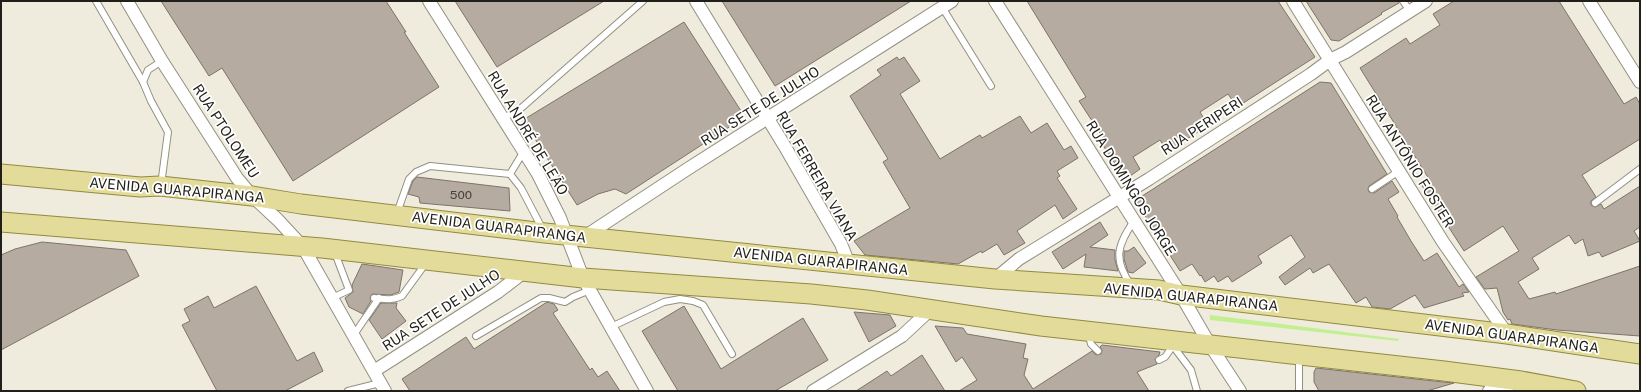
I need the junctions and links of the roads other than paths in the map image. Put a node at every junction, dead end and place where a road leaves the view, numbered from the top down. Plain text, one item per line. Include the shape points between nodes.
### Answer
1 (96, 1) edge
2 (127, 1) edge
3 (429, 1) edge
4 (643, 1) edge
5 (696, 1) edge
6 (995, 1) edge
7 (1293, 1) edge
8 (1403, 1) edge
9 (1426, 1) edge
10 (1590, 1) edge
11 (947, 4) edge
12 (1410, 11) junction
13 (1330, 60) junction
14 (162, 61) junction
15 (143, 82) junction
16 (1640, 82) edge
17 (991, 86) dead end
18 (503, 118) junction
19 (767, 119) junction
20 (524, 151) junction
21 (1640, 169) edge
22 (1399, 171) junction
23 (1, 174) edge
24 (510, 174) junction
25 (160, 186) junction
26 (1372, 189) dead end
27 (252, 196) junction
28 (1118, 197) junction
29 (1595, 203) dead end
30 (397, 214) junction
31 (1134, 221) junction
32 (1, 222) edge
33 (545, 233) junction
34 (575, 236) junction
35 (303, 247) junction
36 (334, 249) junction
37 (428, 260) junction
38 (849, 264) junction
39 (524, 272) junction
40 (995, 279) junction
41 (586, 284) junction
42 (1134, 288) junction
43 (1181, 295) junction
44 (332, 298) junction
45 (931, 309) junction
46 (611, 327) junction
47 (1088, 332) junction
48 (1507, 334) junction
49 (353, 336) junction
50 (476, 336) dead end
51 (1175, 344) junction
52 (1210, 345) junction
53 (1098, 351) dead end
54 (732, 354) dead end
55 (1640, 354) edge
56 (1299, 355) junction
57 (1159, 360) dead end
58 (374, 371) junction
59 (1522, 381) junction
60 (383, 387) edge
61 (348, 391) edge
62 (648, 391) edge
63 (813, 391) edge
64 (1197, 391) edge
65 (1240, 391) edge
66 (1298, 391) edge
67 (1489, 391) edge
68 (1576, 391) edge

1 - 15 lane
2 - 14 street, RUA PTOLOMEU
3 - 18 street, RUA ANDRÉ DE LEÃO
4 - 18 lane via 519,110
5 - 19 street, RUA FERREIRA VIANA
6 - 28 street, RUA DOMINGOS JORGE
7 - 13 street, RUA ANTÔNIO FOSTER
8 - 12 lane
9 - 12 street, RUA PERIPERI
10 - 16 street
11 - 17 lane
11 - 19 street, RUA SETE DE JULHO
12 - 13 street, RUA PERIPERI
13 - 22 street, RUA ANTÔNIO FOSTER
13 - 28 street, RUA PERIPERI
14 - 15 lane via 148,70
14 - 27 street, RUA PTOLOMEU via 237,178
15 - 25 lane via 169,134
18 - 20 street, RUA ANDRÉ DE LEÃO
19 - 34 street, RUA SETE DE JULHO
19 - 38 street, RUA FERREIRA VIANA via 841,244
20 - 24 lane
20 - 34 street, RUA ANDRÉ DE LEÃO via 560,218
21 - 29 lane
22 - 26 lane
22 - 48 street, RUA ANTÔNIO FOSTER via 1443,242
23 - 25 main road, AVENIDA GUARAPIRANGA via 140,187
24 - 30 lane via 430,166 409,178
24 - 33 lane via 521,188
25 - 27 main road, AVENIDA GUARAPIRANGA
27 - 30 main road, AVENIDA GUARAPIRANGA
27 - 35 street, RUA PTOLOMEU
28 - 31 street, RUA DOMINGOS JORGE
28 - 40 street, RUA PERIPERI via 1019,259
30 - 33 main road, AVENIDA GUARAPIRANGA
31 - 42 lane via 1123,236 1119,260
31 - 43 street, RUA DOMINGOS JORGE
32 - 35 main road
33 - 34 main road, AVENIDA GUARAPIRANGA
34 - 38 main road, AVENIDA GUARAPIRANGA
34 - 41 street, RUA ANDRÉ DE LEÃO
35 - 36 main road
35 - 44 street, RUA PTOLOMEU
36 - 37 main road
36 - 44 lane via 349,290
37 - 39 main road
37 - 49 lane via 402,296 396,299 376,298
38 - 40 main road, AVENIDA GUARAPIRANGA
39 - 41 main road
39 - 58 street, RUA SETE DE JULHO via 498,292
40 - 42 main road, AVENIDA GUARAPIRANGA
41 - 45 main road via 811,294
41 - 46 street, RUA ANDRÉ DE LEÃO
41 - 50 lane via 565,302 541,298
42 - 43 main road, AVENIDA GUARAPIRANGA
43 - 48 main road, AVENIDA GUARAPIRANGA
43 - 52 street, RUA DOMINGOS JORGE
44 - 49 street, RUA PTOLOMEU
45 - 47 main road
45 - 63 street via 902,336
46 - 54 lane via 664,302 680,299 693,301 703,305
46 - 62 street, RUA ANDRÉ DE LEÃO
47 - 51 main road
47 - 53 lane via 1091,344
48 - 55 main road, AVENIDA GUARAPIRANGA
49 - 58 street, RUA PTOLOMEU
51 - 52 main road
51 - 57 lane via 1165,357
51 - 64 lane via 1190,370
52 - 56 main road
52 - 65 street, RUA DOMINGOS JORGE
56 - 59 main road
56 - 66 lane
58 - 60 street, RUA PTOLOMEU
59 - 67 street
59 - 68 main road
60 - 61 lane

